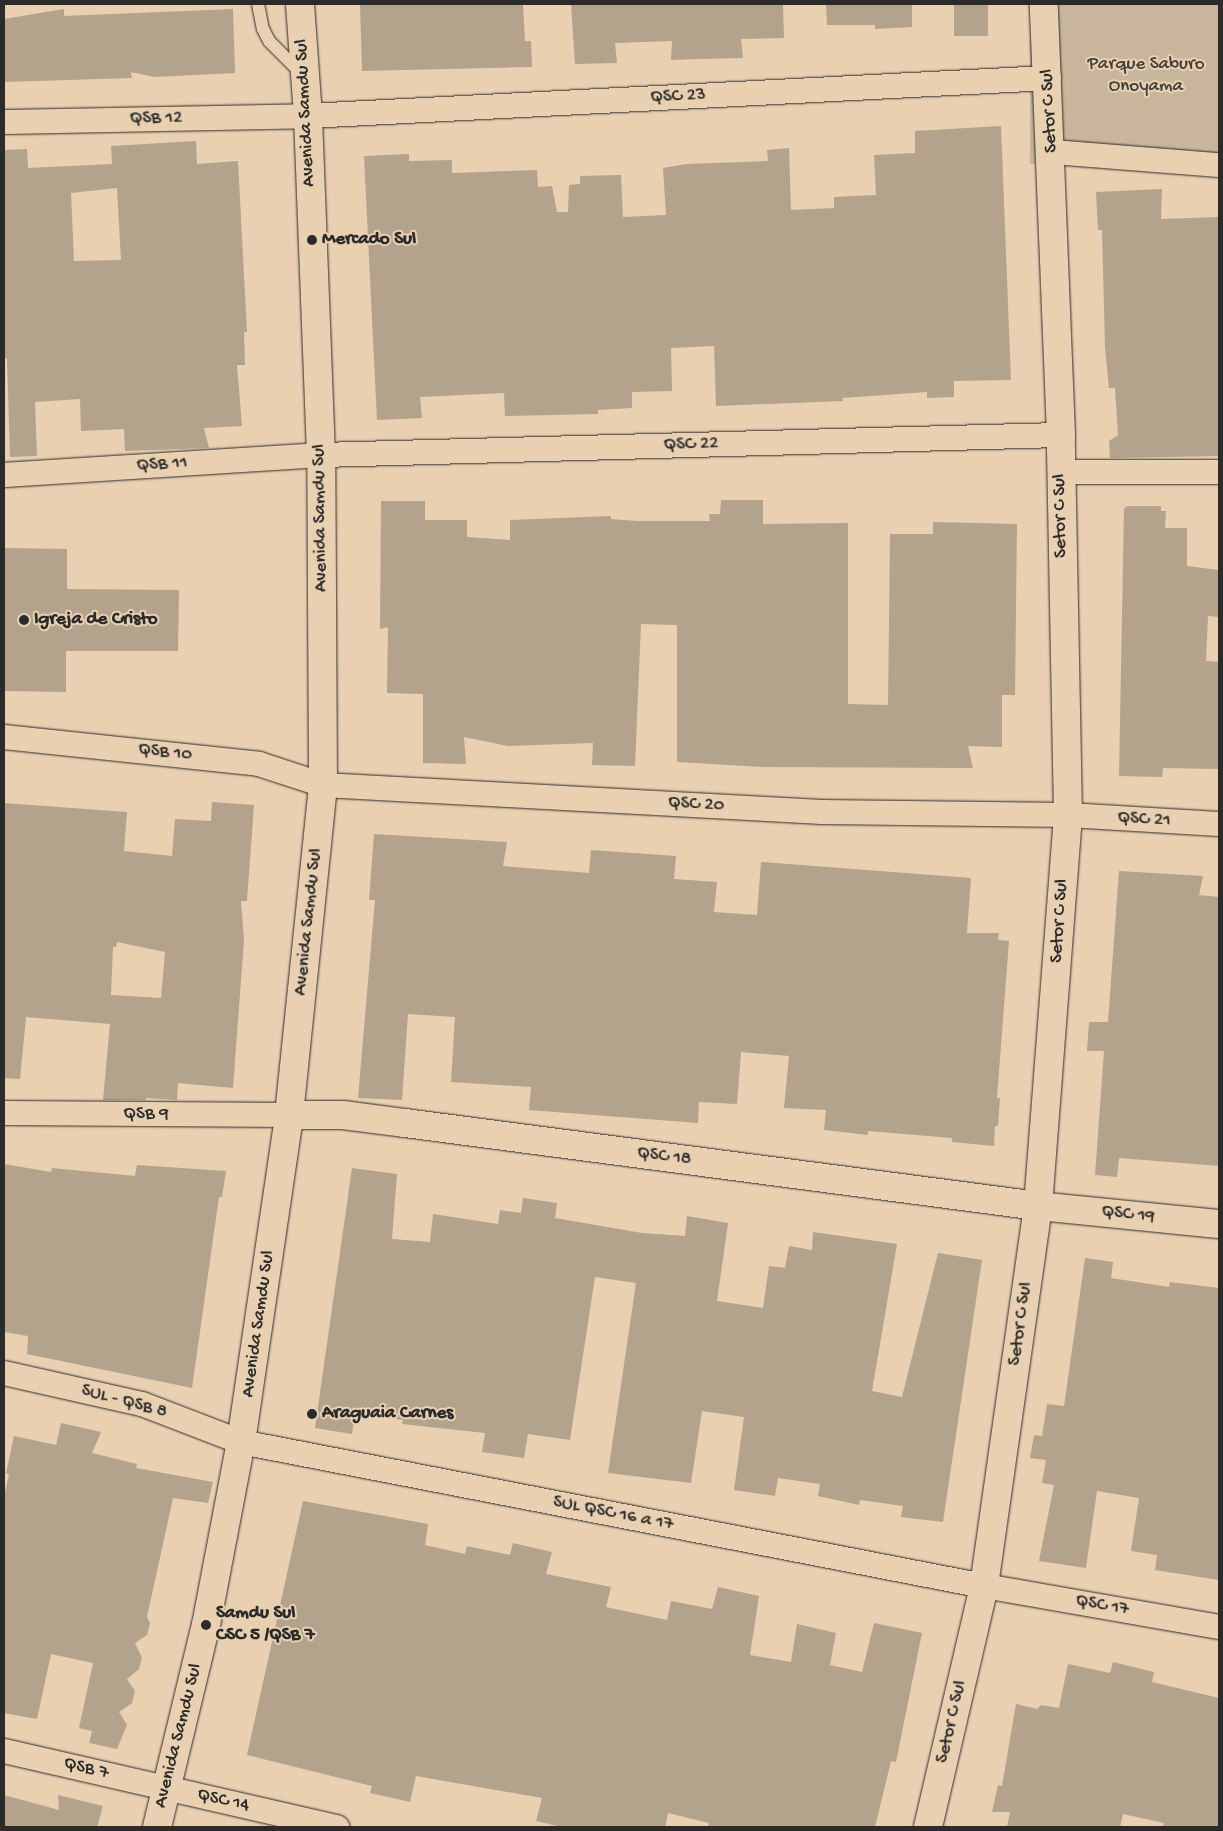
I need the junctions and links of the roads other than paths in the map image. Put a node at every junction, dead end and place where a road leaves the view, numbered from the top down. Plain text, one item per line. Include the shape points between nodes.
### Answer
1 (258, 4) edge
2 (300, 4) edge
3 (1044, 4) edge
4 (304, 77) junction
5 (1048, 78) junction
6 (308, 116) junction
7 (4, 122) edge
8 (1052, 152) junction
9 (1219, 165) edge
10 (1061, 435) junction
11 (321, 455) junction
12 (1060, 472) junction
13 (1219, 472) edge
14 (4, 475) edge
15 (4, 737) edge
16 (323, 785) junction
17 (1068, 815) junction
18 (1219, 824) edge
19 (4, 1113) edge
20 (289, 1115) junction
21 (1038, 1206) junction
22 (1219, 1224) edge
23 (4, 1373) edge
24 (241, 1442) junction
25 (984, 1586) junction
26 (1219, 1627) edge
27 (4, 1751) edge
28 (167, 1788) junction
29 (157, 1827) edge
30 (337, 1827) edge
31 (928, 1827) edge

1 - 4 lane via 269,41
2 - 4 street, Avenida Samdu Sul
3 - 5 street, Setor C Sul
4 - 6 street, Avenida Samdu Sul
5 - 6 street, QSC 23
5 - 8 street, Setor C Sul
6 - 7 street, QSB 12
6 - 11 street, Avenida Samdu Sul
8 - 9 street
8 - 10 street, Setor C Sul
10 - 11 street, QSC 22
10 - 12 street, Setor C Sul
11 - 14 street, QSB 11
11 - 16 street, Avenida Samdu Sul
12 - 13 street
12 - 17 street, Setor C Sul
15 - 16 street, QSB 10 via 259,764
16 - 17 street, QSC 20 via 822,812
16 - 20 street, Avenida Samdu Sul
17 - 18 street, QSC 21
17 - 21 street, Setor C Sul
19 - 20 street, QSB 9
20 - 21 street, QSC 18 via 387,1120
20 - 24 street, Avenida Samdu Sul
21 - 22 street, QSC 19
21 - 25 street, Setor C Sul
23 - 24 street, SUL - QSB 8 via 142,1404
24 - 25 street, SUL QSC 16 a 17
24 - 28 street, Avenida Samdu Sul via 206,1625
25 - 26 street, QSC 17
25 - 31 street, Setor C Sul
27 - 28 street, QSB 7
28 - 29 street, Avenida Samdu Sul
28 - 30 street, QSC 14

